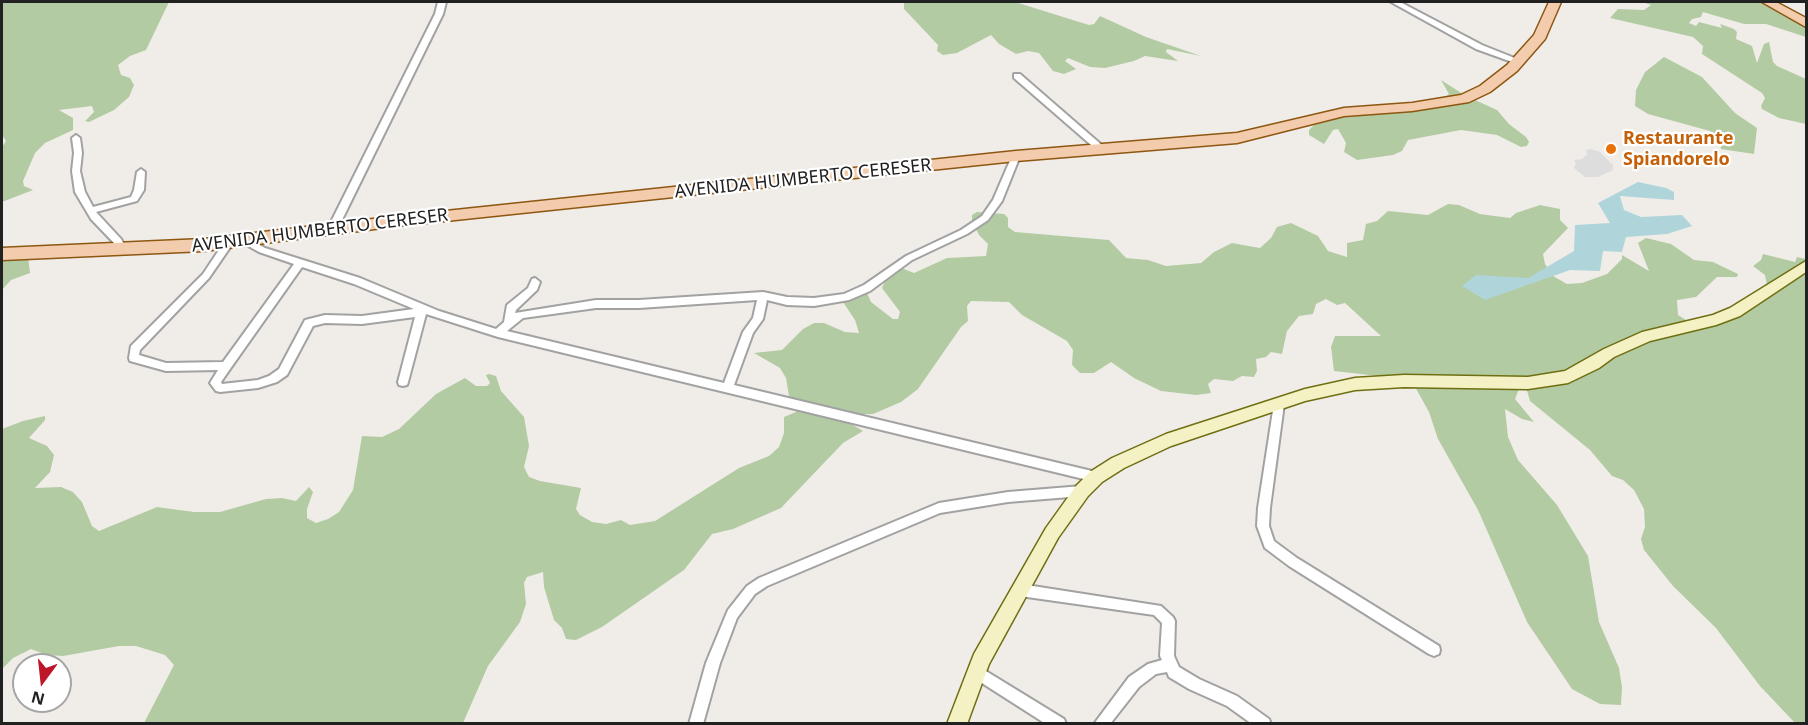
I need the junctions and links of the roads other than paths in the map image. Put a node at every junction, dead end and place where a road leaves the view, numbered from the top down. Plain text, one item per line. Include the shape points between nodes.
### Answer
1 (442, 2) edge
2 (1395, 2) edge
3 (1555, 2) edge
4 (1768, 2) edge
5 (1806, 23) edge
6 (1518, 61) junction
7 (1017, 76) dead end
8 (76, 138) dead end
9 (1101, 149) junction
10 (1016, 156) junction
11 (141, 172) dead end
12 (90, 211) junction
13 (332, 230) junction
14 (278, 237) junction
15 (246, 241) junction
16 (228, 243) junction
17 (123, 251) junction
18 (2, 254) edge
19 (276, 254) junction
20 (300, 263) junction
21 (1806, 266) edge
22 (535, 282) dead end
23 (763, 296) junction
24 (422, 310) junction
25 (509, 322) junction
26 (498, 333) junction
27 (226, 366) junction
28 (403, 381) dead end
29 (727, 390) junction
30 (1279, 404) junction
31 (1096, 477) junction
32 (1082, 490) junction
33 (1020, 590) junction
34 (1434, 650) dead end
35 (1169, 664) junction
36 (976, 671) junction
37 (696, 723) edge
38 (957, 723) edge
39 (1059, 723) edge
40 (1101, 723) edge
41 (1264, 723) edge

1 - 13 street
2 - 6 street via 1479,47
3 - 6 main road, AVENIDA HUMBERTO CERESER via 1540,36
4 - 5 main road
6 - 9 main road, AVENIDA HUMBERTO CERESER via 1485,89 1464,99 1344,112 1221,140
7 - 9 street
8 - 12 street via 80,192
9 - 10 main road, AVENIDA HUMBERTO CERESER
10 - 13 main road, AVENIDA HUMBERTO CERESER
10 - 23 street via 997,201 985,218 894,267 867,288 828,301 787,301
11 - 12 street via 134,199
12 - 17 street
13 - 14 main road, AVENIDA HUMBERTO CERESER
14 - 15 main road, AVENIDA HUMBERTO CERESER
14 - 19 street via 273,248
15 - 16 main road, AVENIDA HUMBERTO CERESER
15 - 19 street
16 - 17 main road, AVENIDA HUMBERTO CERESER
16 - 27 street via 206,276 133,355 139,361 166,367
17 - 18 main road, AVENIDA HUMBERTO CERESER
19 - 20 street
20 - 24 street via 357,280
20 - 27 street
21 - 30 street via 1735,312 1647,336 1568,377 1528,383 1371,382
22 - 25 street via 532,290 511,308
23 - 25 street via 596,304 531,312
23 - 29 street via 758,319 748,332
24 - 26 street
24 - 27 street via 362,320 325,319 309,323 283,372 258,384 220,388 215,383
24 - 28 street
25 - 26 street
26 - 29 street
29 - 31 street
30 - 31 street via 1166,441
30 - 34 street via 1264,508 1263,525 1269,544
31 - 32 street
32 - 33 street
32 - 37 street via 939,508 763,582 751,590 732,614
33 - 35 street via 1157,610 1169,621
33 - 36 street
35 - 40 street via 1153,668 1134,682
35 - 41 street via 1183,678 1232,701
36 - 38 street
36 - 39 street

